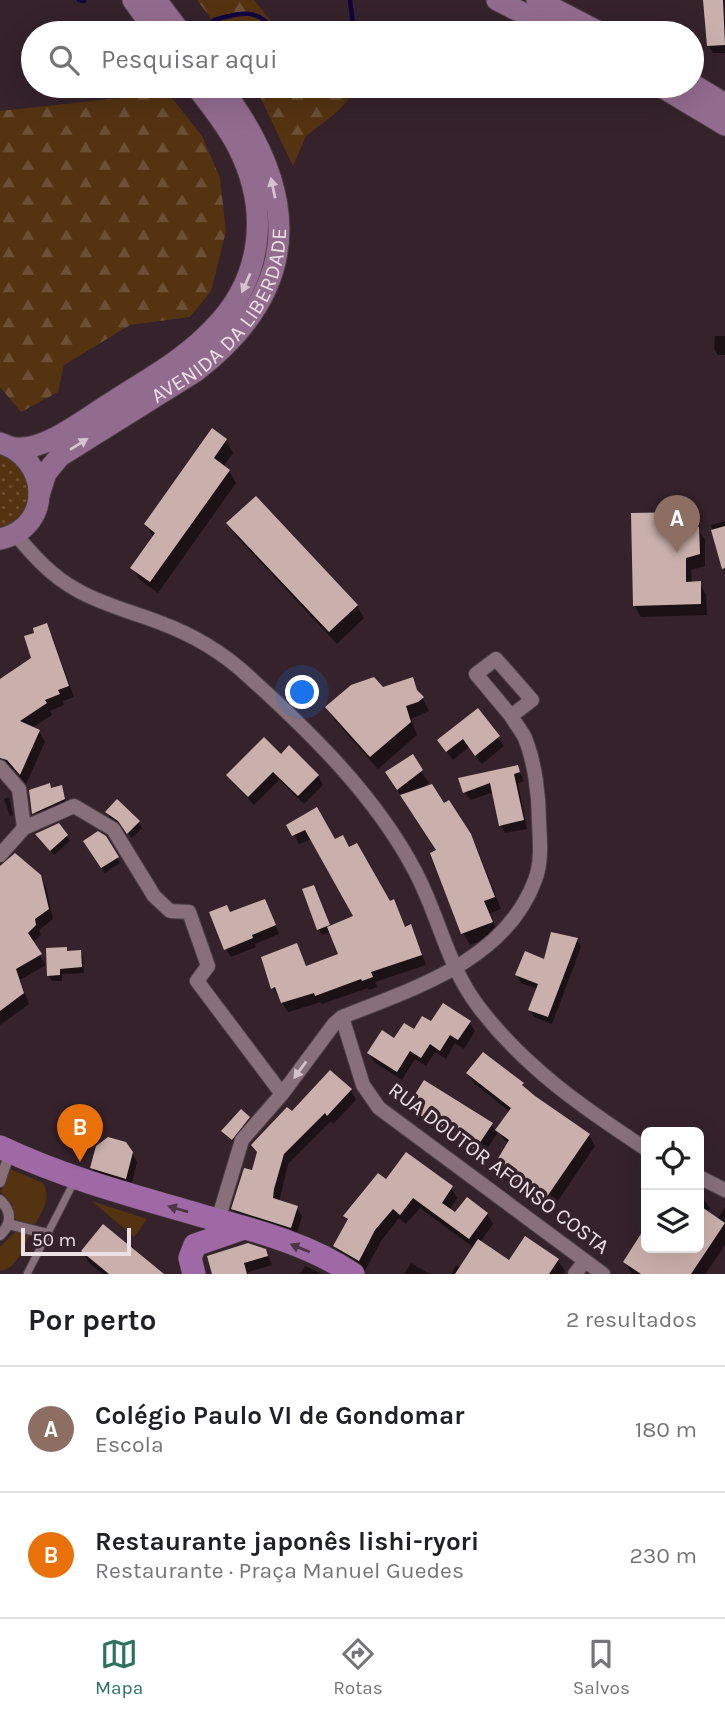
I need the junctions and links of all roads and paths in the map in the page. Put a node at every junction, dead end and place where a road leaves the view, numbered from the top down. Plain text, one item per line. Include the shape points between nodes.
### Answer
1 (133, 0) edge
2 (156, 0) edge
3 (497, 0) edge
4 (537, 0) edge
5 (148, 21) edge
6 (172, 21) edge
7 (538, 21) edge
8 (578, 21) edge
9 (704, 91) edge
10 (205, 98) edge
11 (228, 98) edge
12 (680, 98) edge
13 (725, 104) edge
14 (725, 125) edge
15 (7, 445) edge
16 (39, 495) junction
17 (8, 536) edge
18 (511, 716) dead end
19 (0, 767) edge
20 (24, 828) junction
21 (0, 855) edge
22 (453, 968) junction
23 (342, 1017) junction
24 (282, 1094) junction
25 (641, 1146) edge
26 (5, 1149) edge
27 (76, 1179) junction
28 (704, 1180) edge
29 (0, 1181) edge
30 (725, 1190) edge
31 (0, 1200) edge
32 (218, 1220) junction
33 (8, 1224) junction
34 (244, 1228) junction
35 (48, 1234) junction
36 (0, 1236) edge
37 (584, 1261) junction
38 (27, 1274) edge
39 (194, 1274) edge
40 (353, 1274) edge
41 (575, 1274) edge
42 (603, 1274) edge

1 - 5 main road
2 - 6 main road
3 - 7 main road
4 - 8 main road
9 - 13 main road
10 -> 15 main road, AVENIDA DA LIBERDADE via 238,148 254,190 254,262 243,291 213,330 168,366 55,438 27,449
16 -> 11 main road, AVENIDA DA LIBERDADE via 46,473 60,456 216,355 237,335 270,282 278,233 274,188 262,151
12 - 14 main road
15 - 16 main road via 26,456 34,468
16 - 17 main road, AVENIDA DA LIBERDADE via 32,517
17 - 22 street via 79,592 161,623 215,650 291,716 395,837 416,873
18 - 22 street via 525,738 533,769 540,821 536,878 520,912 503,933
19 - 20 street via 19,789
20 - 21 street
20 - 24 street via 74,806 113,829 153,896 170,911 189,912 208,965 197,981
22 - 23 street
22 - 25 street via 501,1035 549,1082
23 -> 24 street
23 - 37 street, RUA DOUTOR AFONSO COSTA via 363,1084 379,1108
24 - 32 street via 242,1140
26 - 27 main road
26 - 29 street
32 -> 27 main road
27 - 35 lane
28 - 30 street
31 - 33 street via 9,1213
32 - 34 main road
33 - 35 street
33 - 36 street
34 - 39 main road via 195,1245 190,1258
40 -> 34 main road via 320,1256
35 - 38 lane
37 - 41 street
37 - 42 street, RUA DOUTOR AFONSO COSTA

